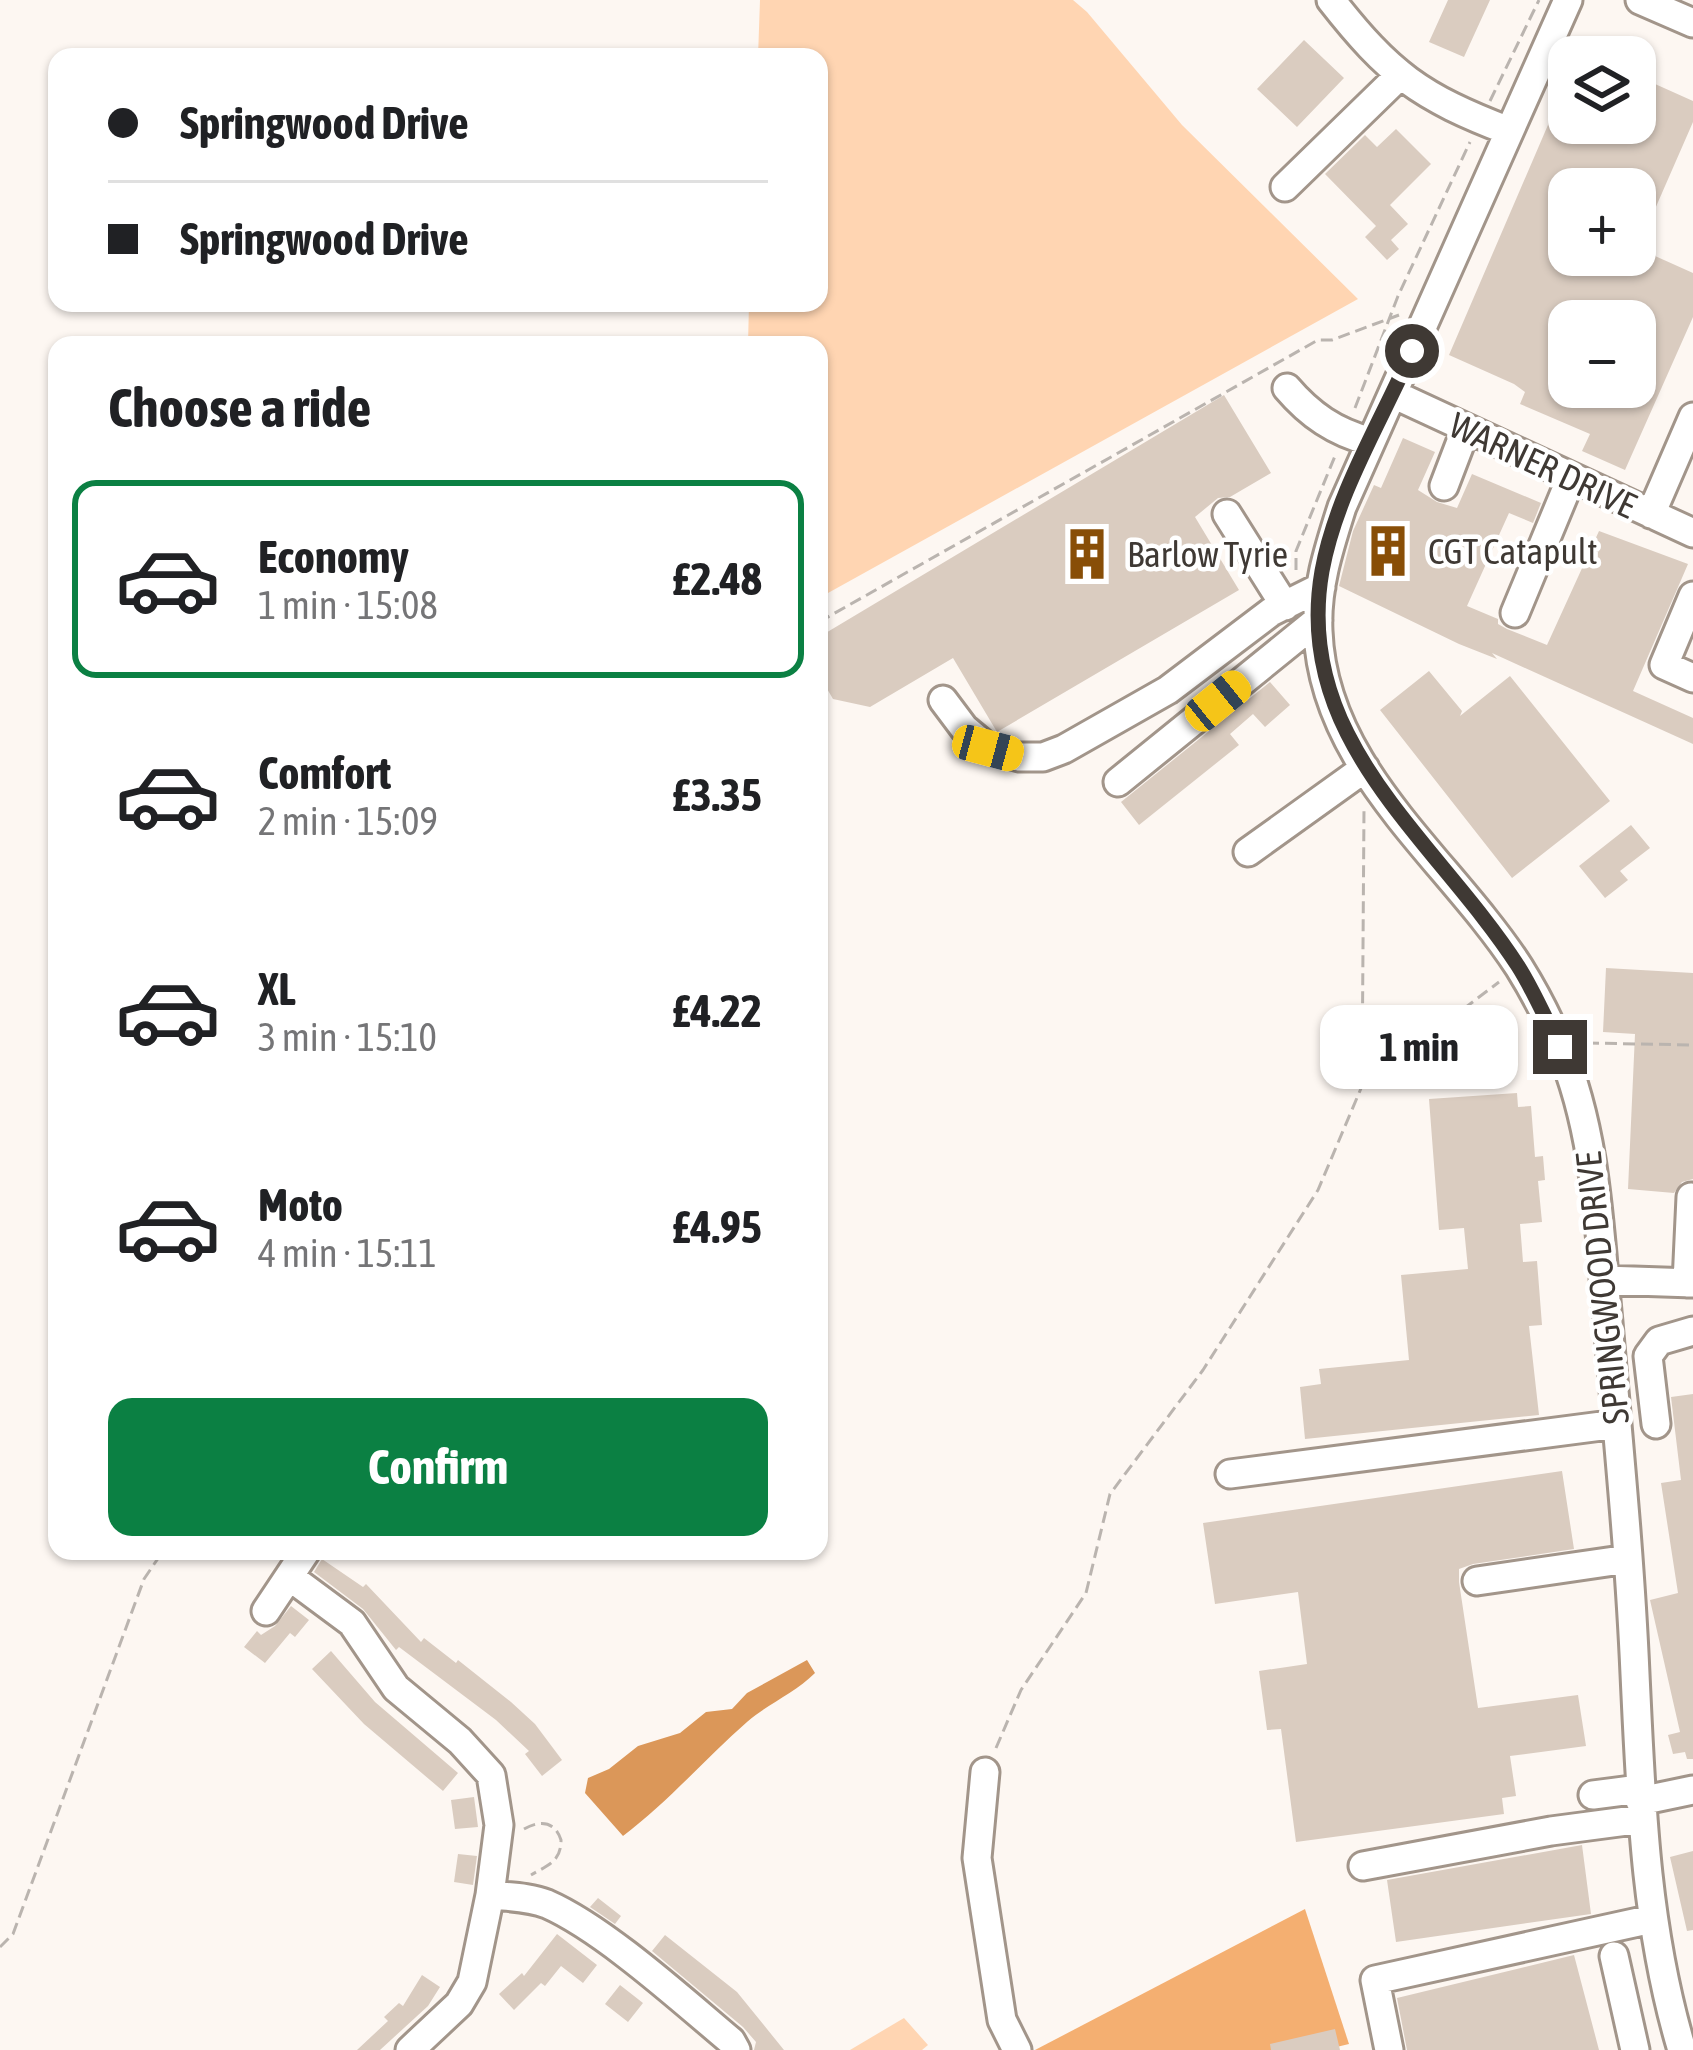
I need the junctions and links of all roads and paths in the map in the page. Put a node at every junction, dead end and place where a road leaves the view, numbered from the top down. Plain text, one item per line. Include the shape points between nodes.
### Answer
1 (1331, 0) edge
2 (1539, 0) edge
3 (1568, 0) edge
4 (1640, 0) edge
5 (1693, 23) edge
6 (1400, 76) junction
7 (1480, 120) junction
8 (1509, 130) junction
9 (1285, 187) dead end
10 (1430, 308) junction
11 (1390, 318) junction
12 (1287, 388) dead end
13 (1393, 394) junction
14 (1693, 417) edge
15 (1465, 430) junction
16 (1357, 438) junction
17 (1571, 478) junction
18 (1444, 486) dead end
19 (1227, 514) dead end
20 (1651, 514) junction
21 (1693, 533) edge
22 (1693, 596) edge
23 (1301, 598) junction
24 (1515, 613) dead end
25 (828, 617) edge
26 (1318, 620) junction
27 (1693, 678) edge
28 (943, 700) dead end
29 (1365, 768) junction
30 (1118, 782) dead end
31 (1248, 852) dead end
32 (1519, 967) junction
33 (1693, 1045) edge
34 (1560, 1047) junction
35 (1362, 1086) junction
36 (1691, 1197) edge
37 (1604, 1280) junction
38 (1690, 1283) edge
39 (1693, 1330) edge
40 (1617, 1424) junction
41 (1656, 1424) dead end
42 (1230, 1474) dead end
43 (1628, 1559) junction
44 (157, 1560) edge
45 (300, 1560) edge
46 (290, 1576) junction
47 (1477, 1581) dead end
48 (266, 1612) dead end
49 (985, 1772) joint
50 (1693, 1790) edge
51 (1592, 1796) dead end
52 (1640, 1803) junction
53 (520, 1838) dead end
54 (1364, 1866) dead end
55 (490, 1895) junction
56 (529, 1900) junction
57 (1652, 1919) junction
58 (0, 1947) edge
59 (1614, 1957) dead end
60 (410, 2050) edge
61 (736, 2050) edge
62 (1017, 2050) edge
63 (1389, 2050) edge
64 (1635, 2050) edge
65 (1682, 2050) edge

1 - 6 street
2 - 7 path
3 - 8 street, SPRINGWOOD DRIVE
4 - 5 street
6 - 7 street
6 - 9 street
7 - 8 street
7 - 11 path
8 - 10 street, SPRINGWOOD DRIVE
10 - 11 path
10 - 13 street, SPRINGWOOD DRIVE
11 - 16 path
11 - 25 path via 1318,340
12 - 16 street via 1306,410
13 - 15 street, WARNER DRIVE
13 - 16 street, SPRINGWOOD DRIVE
14 - 20 street
15 - 17 street, WARNER DRIVE
15 - 18 street
16 - 23 street, SPRINGWOOD DRIVE via 1322,568
16 - 23 path via 1296,550
17 - 20 street, WARNER DRIVE
17 - 24 street
19 - 23 street
20 - 21 street, WARNER DRIVE
22 - 27 street via 1664,665
23 - 26 street, SPRINGWOOD DRIVE
23 - 28 street via 1168,690 1043,757 988,748
26 - 29 street, SPRINGWOOD DRIVE via 1335,713
26 - 30 street
29 - 31 street
29 - 32 street, SPRINGWOOD DRIVE
29 - 35 path
32 - 34 street, SPRINGWOOD DRIVE
32 - 35 path
33 - 34 path
34 - 37 street, SPRINGWOOD DRIVE via 1583,1117
35 - 49 path via 1318,1190 1203,1370 1110,1494 1086,1593 1021,1690
36 - 38 street
37 - 38 street
37 - 40 street, SPRINGWOOD DRIVE
39 - 41 street via 1659,1340 1648,1356
40 - 42 street
40 - 43 street, SPRINGWOOD DRIVE
43 - 47 street
43 - 52 street, SPRINGWOOD DRIVE
44 - 58 path via 13,1934
45 - 46 street
46 - 48 street
46 - 55 street via 352,1623 396,1688 491,1775 499,1825
49 - 62 street via 977,1858 1002,2020
50 - 52 street
51 - 52 street
52 - 54 street via 1551,1831
52 - 57 street, SPRINGWOOD DRIVE
53 - 56 path via 542,1822 561,1840 553,1864 532,1873
55 - 56 street
55 - 60 street via 472,1982
56 - 61 street via 570,1916
57 - 63 street via 1376,1980
57 - 65 street, SPRINGWOOD DRIVE
59 - 64 street

